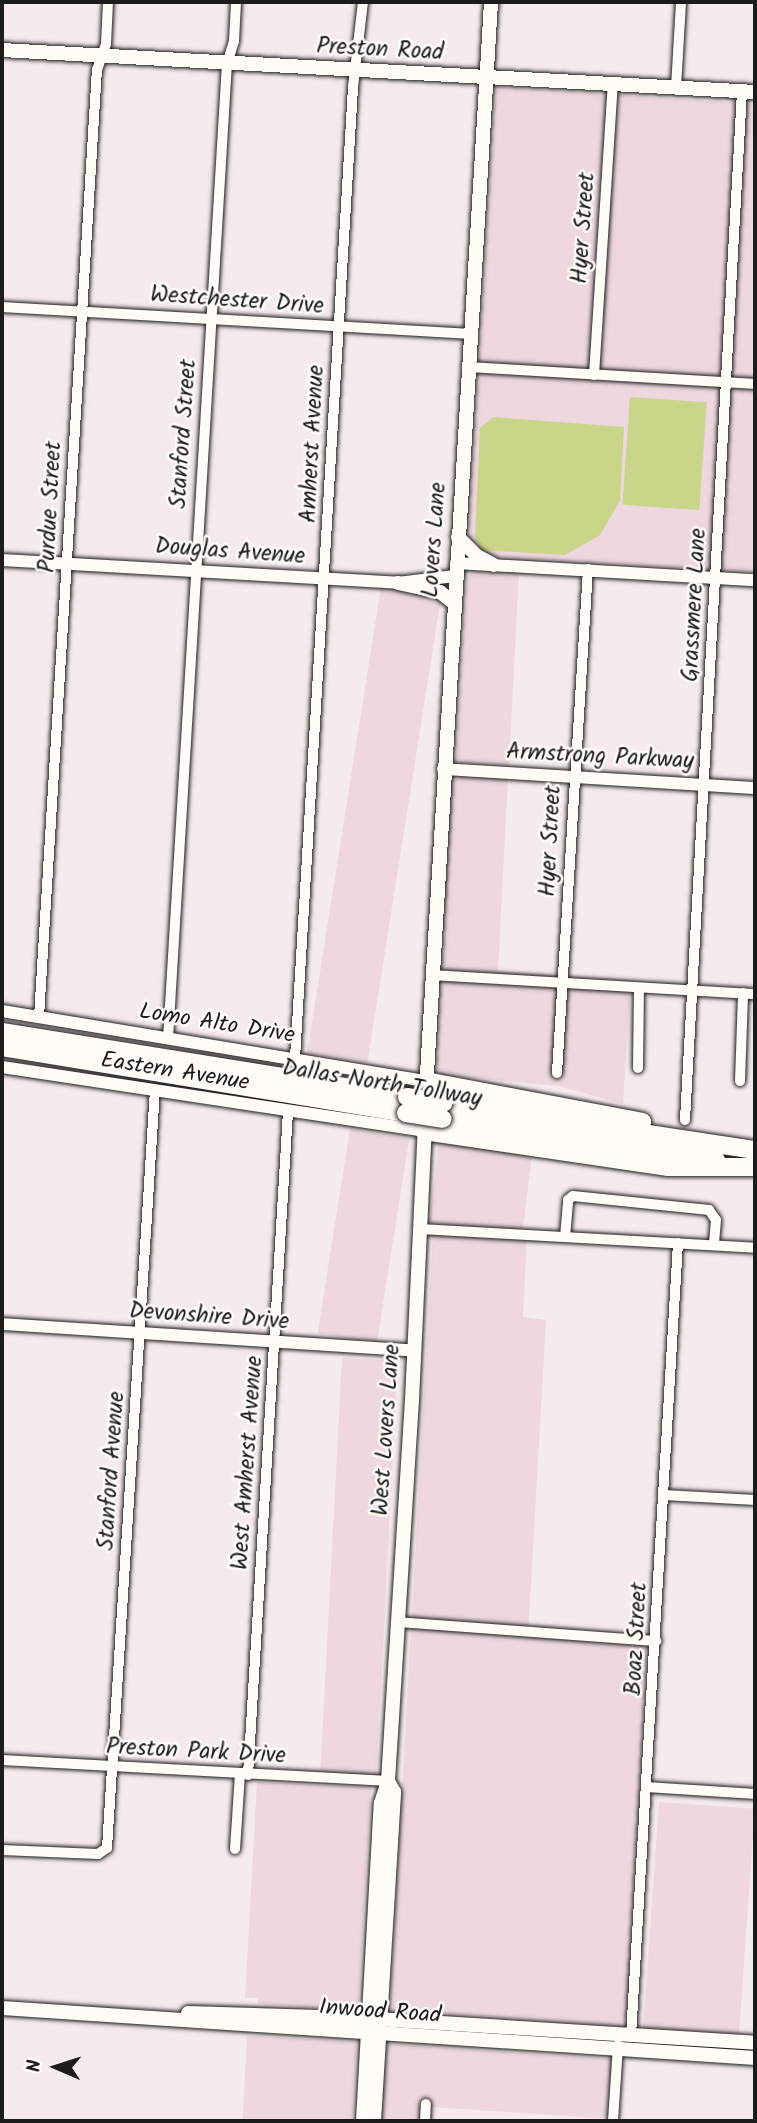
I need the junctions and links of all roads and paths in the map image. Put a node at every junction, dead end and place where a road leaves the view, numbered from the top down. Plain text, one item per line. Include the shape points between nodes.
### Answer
1 (108, 2) edge
2 (236, 2) edge
3 (363, 2) edge
4 (491, 2) edge
5 (681, 2) edge
6 (2, 50) edge
7 (101, 56) junction
8 (227, 64) junction
9 (356, 72) junction
10 (486, 78) junction
11 (613, 83) junction
12 (676, 87) junction
13 (749, 92) edge
14 (2, 307) edge
15 (82, 311) junction
16 (211, 319) junction
17 (340, 327) junction
18 (471, 334) junction
19 (469, 367) junction
20 (594, 375) junction
21 (726, 382) junction
22 (755, 384) edge
23 (458, 537) junction
24 (2, 560) edge
25 (66, 563) junction
26 (494, 565) junction
27 (588, 569) junction
28 (194, 570) junction
29 (456, 570) junction
30 (716, 577) junction
31 (324, 579) junction
32 (755, 580) edge
33 (398, 583) junction
34 (454, 603) junction
35 (443, 769) junction
36 (574, 777) junction
37 (703, 785) junction
38 (755, 788) edge
39 (432, 975) junction
40 (562, 983) junction
41 (639, 988) junction
42 (692, 990) junction
43 (743, 993) junction
44 (755, 994) edge
45 (2, 1011) edge
46 (39, 1017) junction
47 (2, 1032) edge
48 (168, 1039) junction
49 (2, 1047) edge
50 (295, 1058) junction
51 (2, 1067) edge
52 (638, 1068) dead end
53 (557, 1073) dead end
54 (426, 1081) junction
55 (740, 1081) dead end
56 (156, 1090) junction
57 (407, 1105) junction
58 (443, 1111) junction
59 (288, 1112) junction
60 (685, 1120) dead end
61 (424, 1131) junction
62 (691, 1140) junction
63 (755, 1150) edge
64 (755, 1167) edge
65 (420, 1229) junction
66 (565, 1237) junction
67 (678, 1243) junction
68 (714, 1245) junction
69 (755, 1248) edge
70 (2, 1324) edge
71 (140, 1334) junction
72 (275, 1343) junction
73 (415, 1351) junction
74 (664, 1495) junction
75 (755, 1500) edge
76 (397, 1622) junction
77 (656, 1641) junction
78 (2, 1760) edge
79 (113, 1767) junction
80 (244, 1774) junction
81 (388, 1781) junction
82 (647, 1787) junction
83 (755, 1794) edge
84 (235, 1849) dead end
85 (2, 1850) edge
86 (2, 2002) edge
87 (2, 2008) edge
88 (261, 2021) junction
89 (374, 2026) junction
90 (625, 2043) junction
91 (755, 2043) edge
92 (755, 2058) edge
93 (426, 2104) dead end
94 (363, 2121) edge
95 (374, 2121) edge
96 (425, 2121) edge
97 (613, 2121) edge

1 - 7 street, Purdue Street
2 - 8 street, Stanford Street via 234,41
3 - 9 street, Amherst Avenue
4 - 10 main road, Lovers Lane
5 - 12 street
6 - 7 main road, Preston Road
7 - 8 main road, Preston Road
7 - 15 street, Purdue Street
8 - 9 main road, Preston Road
8 - 16 street, Stanford Street
9 - 10 main road, Preston Road
9 - 17 street, Amherst Avenue
10 - 11 main road, Preston Road
10 - 18 main road, Lovers Lane
11 - 12 main road, Preston Road
11 - 20 street, Hyer Street
12 - 13 main road, Preston Road
13 - 21 street, Grassmere Lane via 738,163
14 - 15 street, Westchester Drive
15 - 16 street, Westchester Drive
15 - 25 street, Purdue Street
16 - 17 street, Westchester Drive
16 - 28 street, Stanford Street
17 - 18 street, Westchester Drive
17 - 31 street, Amherst Avenue
18 - 19 main road, Lovers Lane
19 - 20 street
19 - 23 main road, Lovers Lane
20 - 21 street
21 - 22 street
21 - 30 street, Grassmere Lane
23 - 26 main road
23 - 29 main road, Lovers Lane
24 - 25 street, Douglas Avenue
25 - 28 street, Douglas Avenue
25 - 46 street, Purdue Street
26 - 27 street, Douglas Avenue
26 - 29 street, Douglas Avenue
27 - 30 street, Douglas Avenue
27 - 36 street, Hyer Street
28 - 31 street, Douglas Avenue
28 - 48 street, Stanford Street
29 - 33 street, Douglas Avenue
29 - 34 main road, Lovers Lane
30 - 32 street, Douglas Avenue
30 - 37 street, Grassmere Lane
31 - 33 street, Douglas Avenue
31 - 50 street, Amherst Avenue
33 - 34 main road via 440,592
34 - 35 main road, Lovers Lane
35 - 36 street, Armstrong Parkway
35 - 39 main road, Lovers Lane
36 - 37 street, Armstrong Parkway
36 - 40 street, Hyer Street
37 - 38 street, Armstrong Parkway
37 - 42 street, Grassmere Lane
39 - 40 street
39 - 54 main road, Lovers Lane
40 - 41 street
40 - 53 street, Hyer Street
41 - 42 street
41 - 52 street
42 - 43 street
42 - 60 street, Grassmere Lane
43 - 44 street
43 - 55 street
45 - 46 street, Lomo Alto Drive
46 - 48 street, Lomo Alto Drive
47 - 57 highway, Dallas North Tollway
48 - 50 street, Lomo Alto Drive
49 - 57 highway, Dallas North Tollway
50 - 54 street, Lomo Alto Drive
51 - 56 street, Eastern Avenue
54 - 61 main road, West Lovers Lane
54 - 62 highway via 582,1107 657,1125
56 - 59 street, Eastern Avenue
56 - 71 street, Stanford Avenue
57 - 58 highway, Dallas North Tollway, bridge
58 - 62 highway, Dallas North Tollway
58 - 64 highway, Dallas North Tollway
59 - 61 street, Eastern Avenue
59 - 72 street, West Amherst Avenue
61 - 64 highway via 668,1167
61 - 65 main road, West Lovers Lane
62 - 63 highway, Dallas North Tollway
65 - 66 street
65 - 73 main road, West Lovers Lane
66 - 67 street
66 - 68 street via 568,1199 573,1196 709,1210 716,1220
67 - 68 street
67 - 74 street, Boaz Street
68 - 69 street
70 - 71 street, Devonshire Drive
71 - 72 street, Devonshire Drive
71 - 79 street, Stanford Avenue
72 - 73 street, Devonshire Drive
72 - 80 street, West Amherst Avenue
73 - 76 main road, West Lovers Lane
74 - 75 street
74 - 77 street, Boaz Street
76 - 77 street
76 - 81 main road, West Lovers Lane
77 - 82 street, Boaz Street
78 - 79 street, Preston Park Drive
79 - 80 street, Preston Park Drive
79 - 85 street, Stanford Avenue via 104,1853
80 - 81 street, Preston Park Drive
80 - 84 street, West Amherst Avenue
81 - 89 main road, West Lovers Lane via 394,1792
82 - 83 street
82 - 90 street, Boaz Street
86 - 88 main road, Inwood Road
87 - 88 main road, Inwood Road
88 - 89 main road, Inwood Road
89 - 90 main road, Inwood Road
89 - 94 main road, West Lovers Lane
89 - 95 main road, West Lovers Lane
90 - 91 main road, Inwood Road
90 - 92 main road, Inwood Road
90 - 97 street, Boaz Street
93 - 96 street

